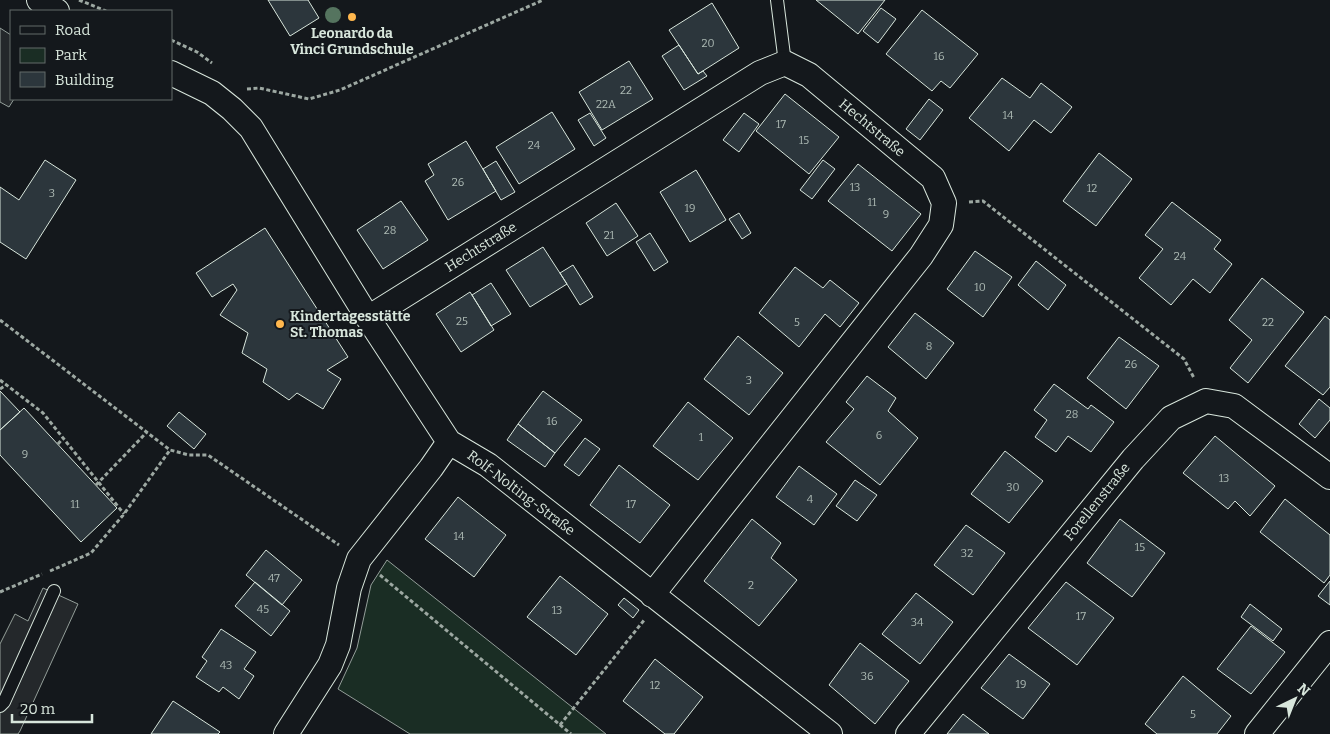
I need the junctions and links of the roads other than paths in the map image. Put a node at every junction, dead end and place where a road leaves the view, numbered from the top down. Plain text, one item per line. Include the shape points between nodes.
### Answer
1 (39, 0) edge
2 (777, 0) edge
3 (55, 10) edge
4 (785, 63) junction
5 (172, 74) edge
6 (368, 318) junction
7 (449, 442) junction
8 (1330, 477) edge
9 (54, 591) dead end
10 (656, 598) junction
11 (1330, 643) edge
12 (0, 706) edge
13 (286, 734) edge
14 (830, 734) edge
15 (908, 734) edge
16 (1257, 734) edge

1 - 3 street
2 - 4 lane
4 - 6 street, Hechtstraße via 760,73
4 - 10 street, Hechtstraße via 809,75 933,178 944,203 941,225 922,256
5 - 6 street, Rolf-Nolting-Straße via 212,94 251,128
6 - 7 street, Rolf-Nolting-Straße
7 - 10 street, Rolf-Nolting-Straße via 488,465
7 - 13 street via 359,559 330,665
8 - 15 street, Forellenstraße via 1234,406 1206,401 1171,418 1133,459
9 - 12 lane
10 - 14 street, Rolf-Nolting-Straße
11 - 16 street

